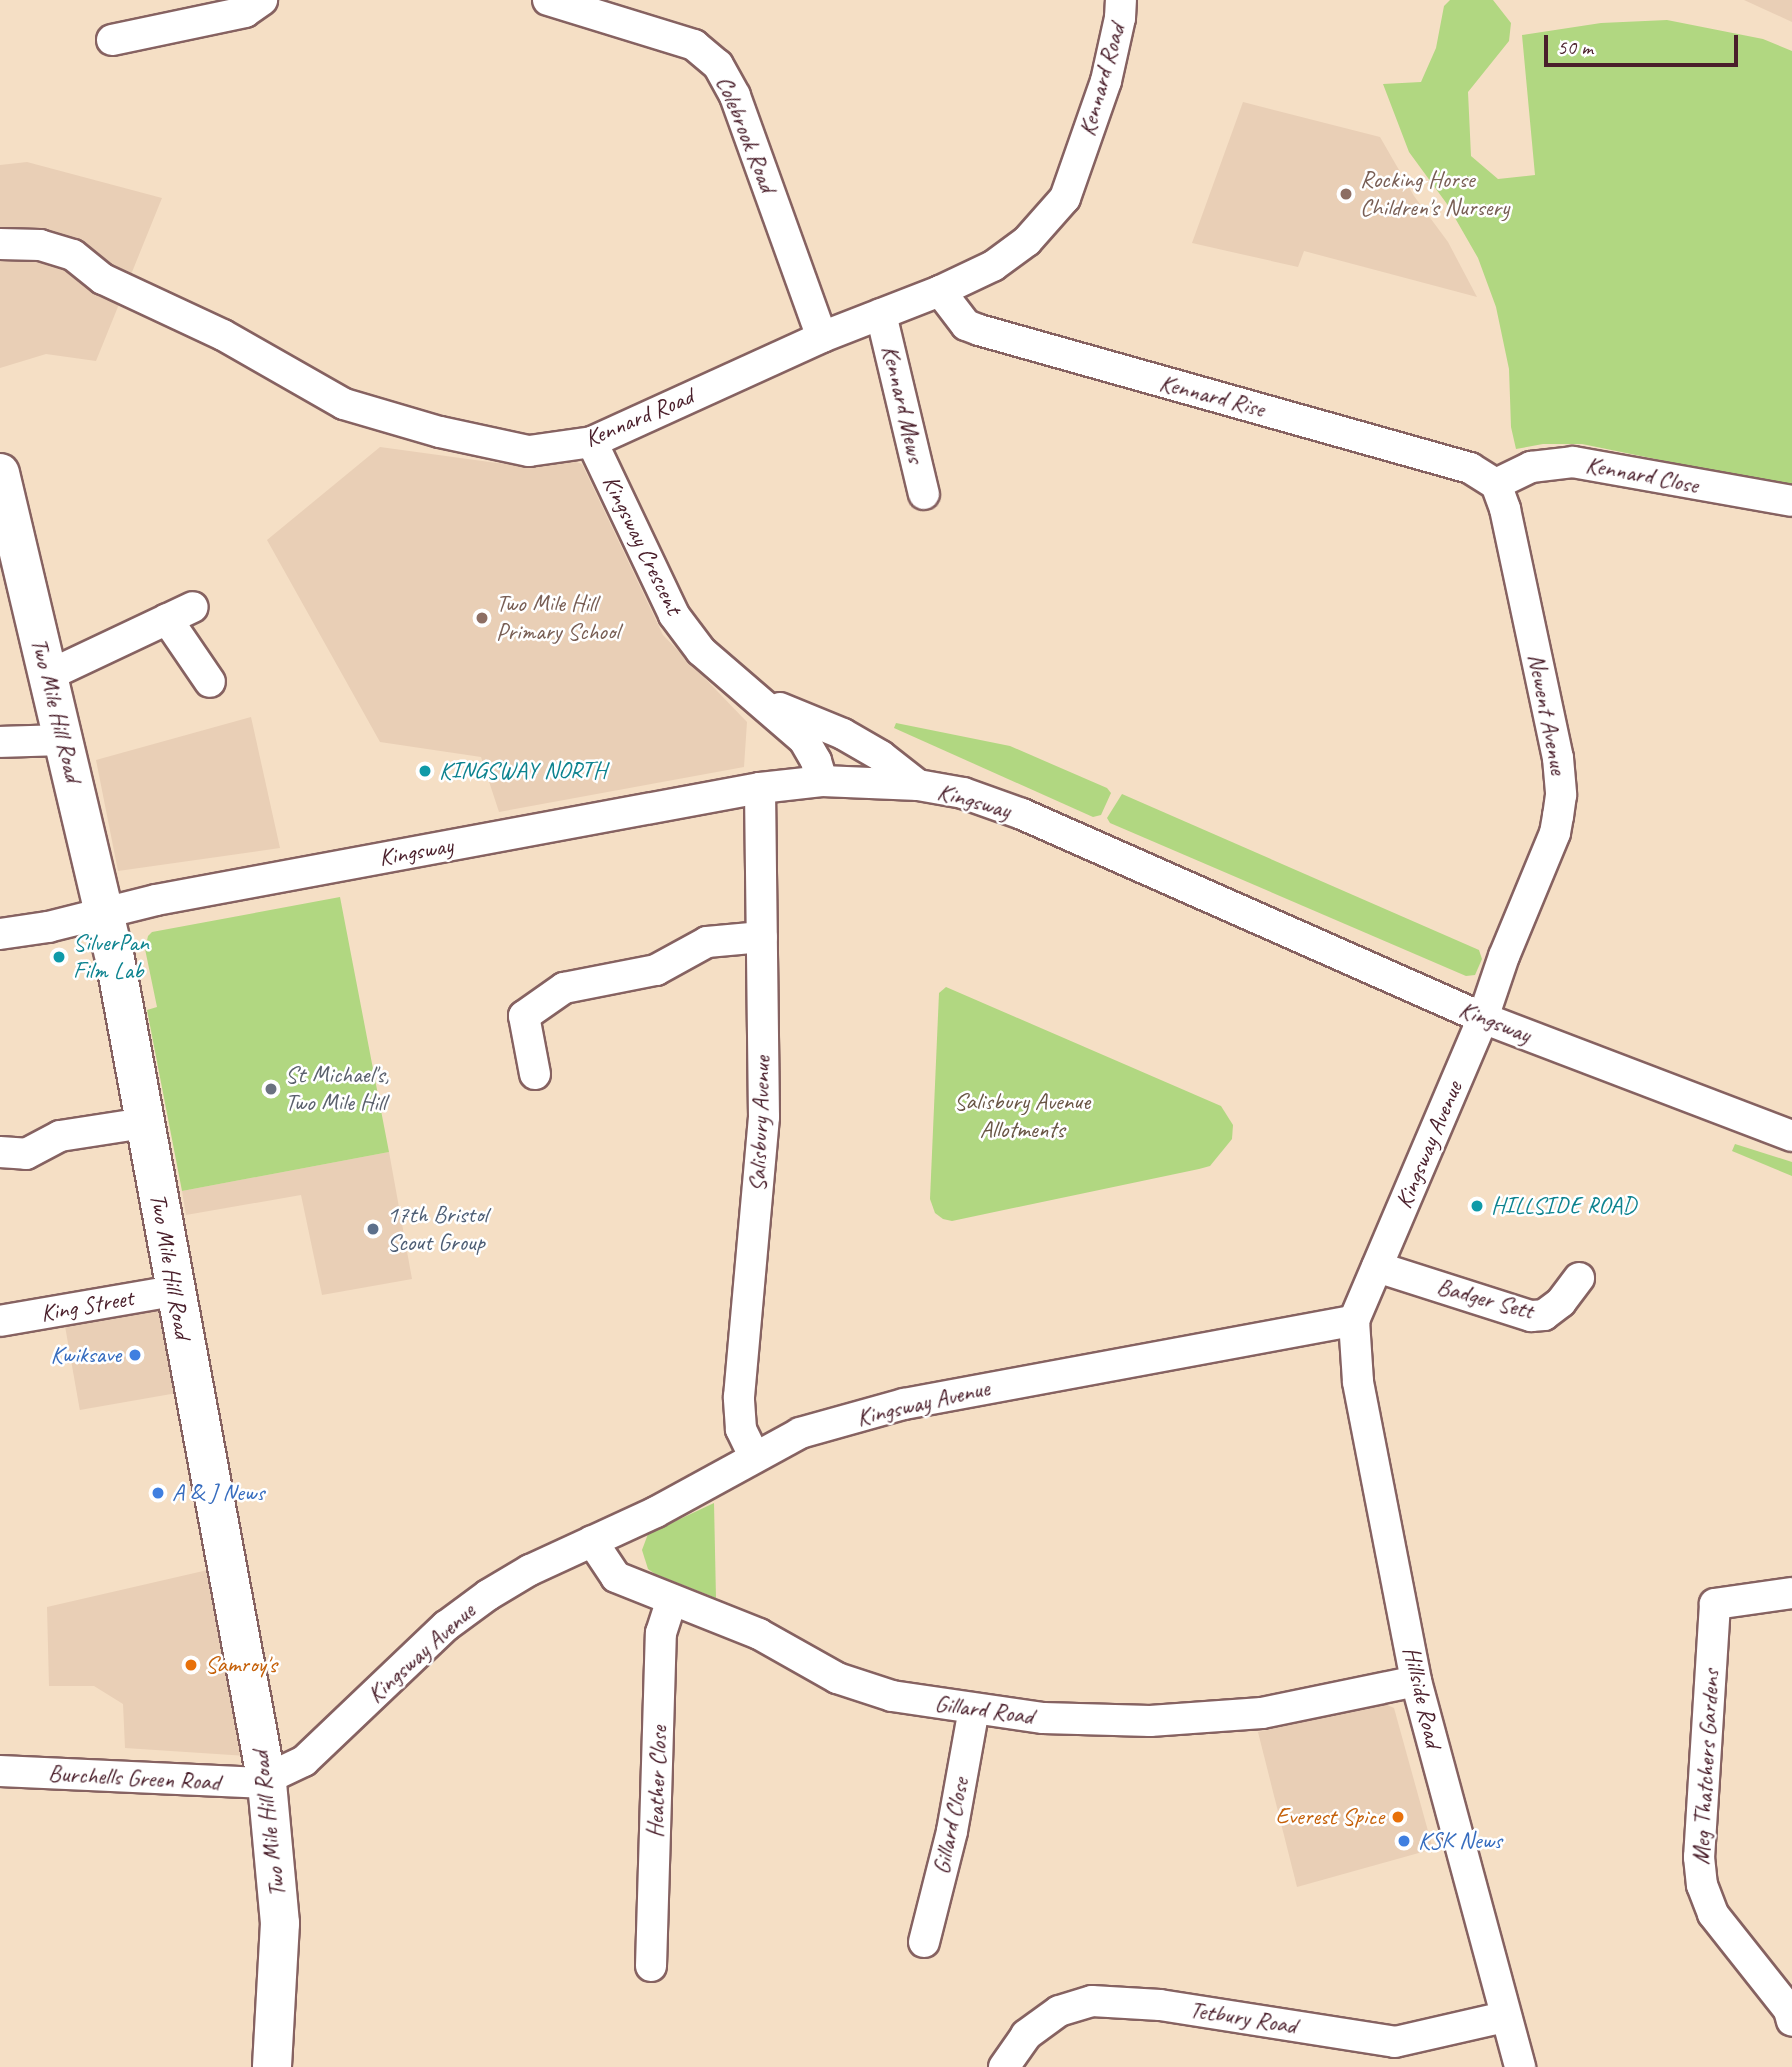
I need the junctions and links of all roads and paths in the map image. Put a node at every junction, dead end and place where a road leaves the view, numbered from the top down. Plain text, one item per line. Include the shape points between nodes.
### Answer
1 (262, 0) edge
2 (548, 0) edge
3 (1121, 0) edge
4 (112, 40) dead end
5 (0, 244) edge
6 (940, 291) junction
7 (881, 314) junction
8 (822, 337) junction
9 (592, 442) junction
10 (0, 473) edge
11 (1496, 484) junction
12 (924, 494) dead end
13 (1792, 501) edge
14 (47, 676) junction
15 (210, 682) dead end
16 (760, 700) junction
17 (64, 740) junction
18 (0, 742) edge
19 (822, 781) junction
20 (918, 785) junction
21 (760, 788) junction
22 (105, 914) junction
23 (0, 934) edge
24 (762, 937) junction
25 (1483, 1018) junction
26 (535, 1074) dead end
27 (144, 1123) junction
28 (1792, 1136) edge
29 (0, 1152) edge
30 (1377, 1267) junction
31 (1579, 1278) dead end
32 (174, 1291) junction
33 (0, 1321) edge
34 (1354, 1321) junction
35 (754, 1456) junction
36 (592, 1541) junction
37 (1792, 1593) edge
38 (672, 1600) junction
39 (1416, 1681) junction
40 (974, 1709) junction
41 (0, 1772) edge
42 (267, 1781) junction
43 (924, 1942) dead end
44 (651, 1966) dead end
45 (1504, 2017) junction
46 (1792, 2021) edge
47 (272, 2067) edge
48 (1004, 2067) edge
49 (1520, 2067) edge

1 - 4 street via 245,12
2 - 8 street, Colebrook Road via 694,45 718,65 735,96
3 - 6 street, Kennard Road via 1106,81 1065,198 1027,241 993,266
5 - 9 street, Kennard Road via 40,245 73,255 103,279 223,335 344,404 529,451
6 - 7 street, Kennard Road
6 - 11 street, Kennard Rise via 965,325 979,330 1470,468
7 - 8 street, Kennard Road
7 - 12 street, Kennard Mews
8 - 9 street, Kennard Road
9 - 16 street, Kingsway Crescent via 674,615 701,651
10 - 14 main road, Two Mile Hill Road
11 - 13 street, Kennard Close via 1531,467 1573,462
11 - 25 street, Newent Avenue via 1558,758 1561,795 1555,833
14 - 15 street via 180,613
14 - 17 main road, Two Mile Hill Road
16 - 19 street, Kingsway Crescent via 804,740
16 - 20 street, Kingsway Crescent via 843,734 881,755
17 - 18 street
17 - 22 main road, Two Mile Hill Road
19 - 20 street, Kingsway
19 - 21 street, Kingsway
20 - 25 street, Kingsway via 963,793 1022,814
21 - 22 street, Kingsway via 156,900
21 - 24 street, Salisbury Avenue
22 - 23 street, Kingsway
22 - 27 main road, Two Mile Hill Road
24 - 26 street via 707,942 656,970 564,988 524,1016
24 - 35 street, Salisbury Avenue via 764,1117 739,1397 741,1429
25 - 28 street, Kingsway
25 - 30 street, Kingsway Avenue
27 - 29 street via 60,1136 26,1154
27 - 32 main road, Two Mile Hill Road
30 - 31 street, Badger Sett via 1531,1316 1544,1315 1561,1302
30 - 34 street, Kingsway Avenue
32 - 33 street, King Street
32 - 42 main road, Two Mile Hill Road
34 - 35 street, Kingsway Avenue via 904,1404 800,1433
34 - 39 street, Hillside Road via 1358,1382
35 - 36 street, Kingsway Avenue via 656,1512
36 - 38 street, Gillard Road via 616,1577
36 - 42 street, Kingsway Avenue via 530,1570 446,1626 304,1761
37 - 46 street, Meg Thatchers Gardens via 1715,1604 1699,1857 1702,1885 1713,1914 1789,2010
38 - 40 street, Gillard Road via 759,1634 862,1688
38 - 44 street, Heather Close via 662,1633
39 - 40 street, Gillard Road via 1262,1713 1163,1721 1043,1718
39 - 45 street, Hillside Road
40 - 43 street, Gillard Close via 952,1831
41 - 42 street, Burchells Green Road
42 - 47 main road, Two Mile Hill Road via 280,1923
45 - 48 street, Tetbury Road via 1395,2042 1160,2005 1092,2001 1059,2011 1026,2035
45 - 49 street, Hillside Road

